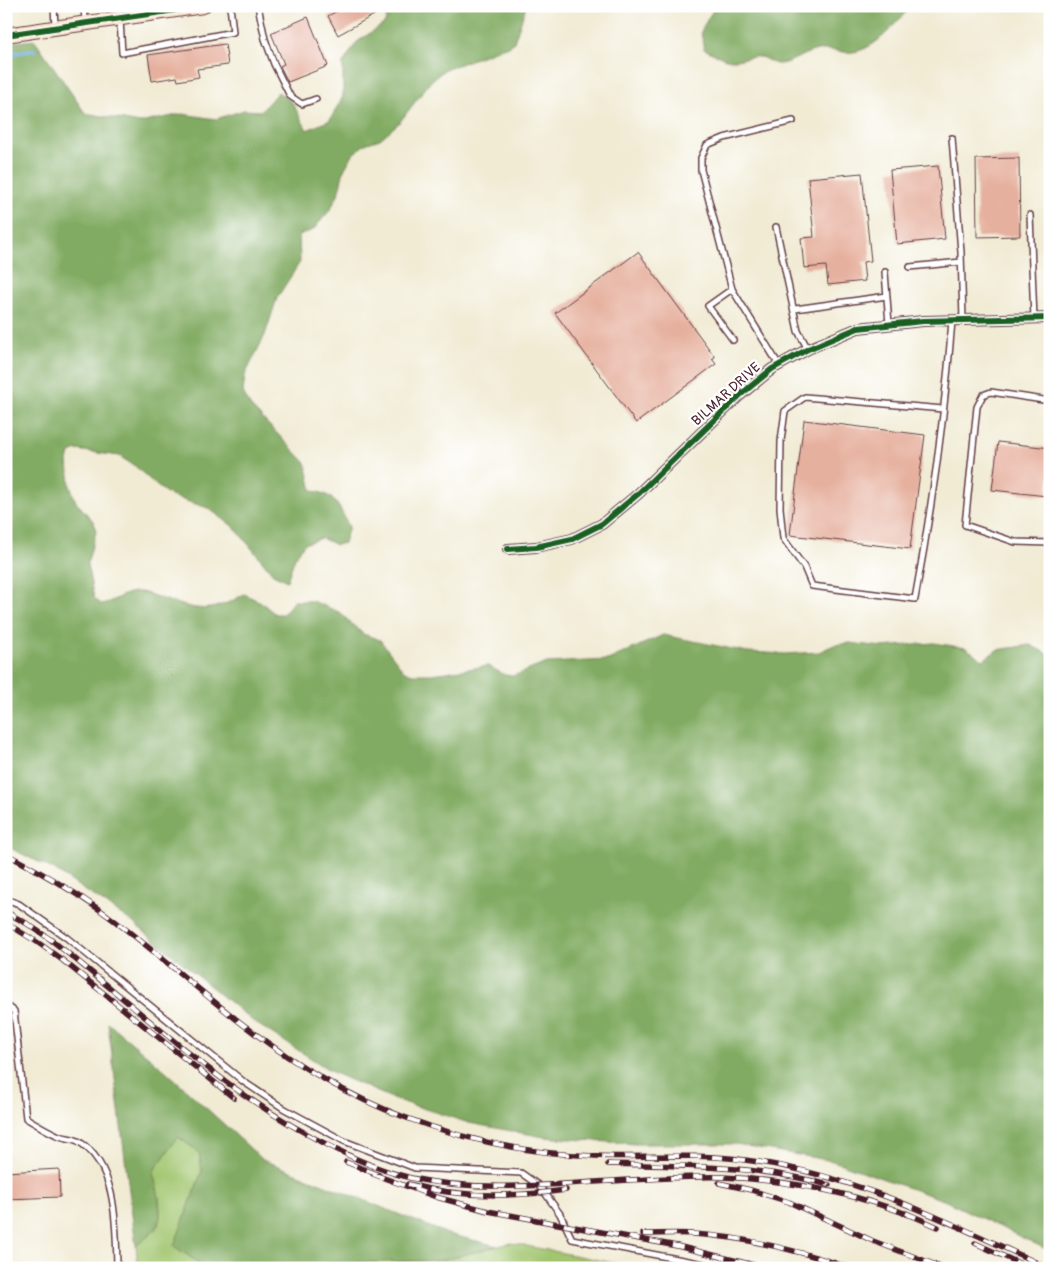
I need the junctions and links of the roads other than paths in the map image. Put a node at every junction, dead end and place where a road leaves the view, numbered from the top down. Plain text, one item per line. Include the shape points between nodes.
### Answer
1 (54, 6) edge
2 (83, 6) edge
3 (203, 6) edge
4 (230, 6) edge
5 (258, 6) edge
6 (120, 19) junction
7 (86, 24) junction
8 (56, 28) junction
9 (6, 35) edge
10 (316, 99) dead end
11 (793, 121) dead end
12 (952, 138) dead end
13 (1030, 215) dead end
14 (776, 227) dead end
15 (961, 262) junction
16 (910, 267) dead end
17 (885, 272) dead end
18 (732, 289) junction
19 (887, 296) junction
20 (795, 308) junction
21 (1049, 318) edge
22 (1034, 319) junction
23 (963, 320) junction
24 (952, 321) junction
25 (889, 325) junction
26 (1050, 334) edge
27 (733, 340) dead end
28 (808, 349) junction
29 (779, 365) junction
30 (1050, 402) edge
31 (943, 409) junction
32 (1050, 543) edge
33 (508, 549) dead end
34 (6, 899) edge
35 (6, 1004) edge
36 (117, 1268) edge
37 (714, 1268) edge

1 - 8 lane
2 - 7 lane
3 - 6 main road
4 - 6 lane via 233,32 122,53
5 - 10 lane via 265,39 290,96 302,104
6 - 7 main road
7 - 8 main road
8 - 9 main road
11 - 18 lane via 724,138 707,145 700,158
12 - 15 lane
13 - 22 lane
14 - 20 lane
15 - 16 lane
15 - 23 lane
17 - 19 lane
18 - 27 lane via 708,306
18 - 29 lane
19 - 20 lane
19 - 25 lane
20 - 28 lane via 798,331
21 - 22 street, BILMAR DRIVE
21 - 26 lane
22 - 23 street, BILMAR DRIVE
23 - 24 street, BILMAR DRIVE
24 - 25 street, BILMAR DRIVE
24 - 31 lane
25 - 28 street, BILMAR DRIVE via 858,328
28 - 29 street, BILMAR DRIVE
29 - 33 street, BILMAR DRIVE via 739,396 638,494 602,524 572,539 536,548
30 - 32 lane via 991,392 983,396 978,407 965,525 1015,542
31 - 31 lane via 915,599 812,586 804,567 783,538 780,489 785,411 805,397
34 - 37 lane via 19,904 67,938 244,1082 283,1108 344,1141 415,1168 521,1173 545,1193 572,1239
35 - 36 lane via 14,1011 26,1118 57,1136 78,1141 97,1158 110,1186

